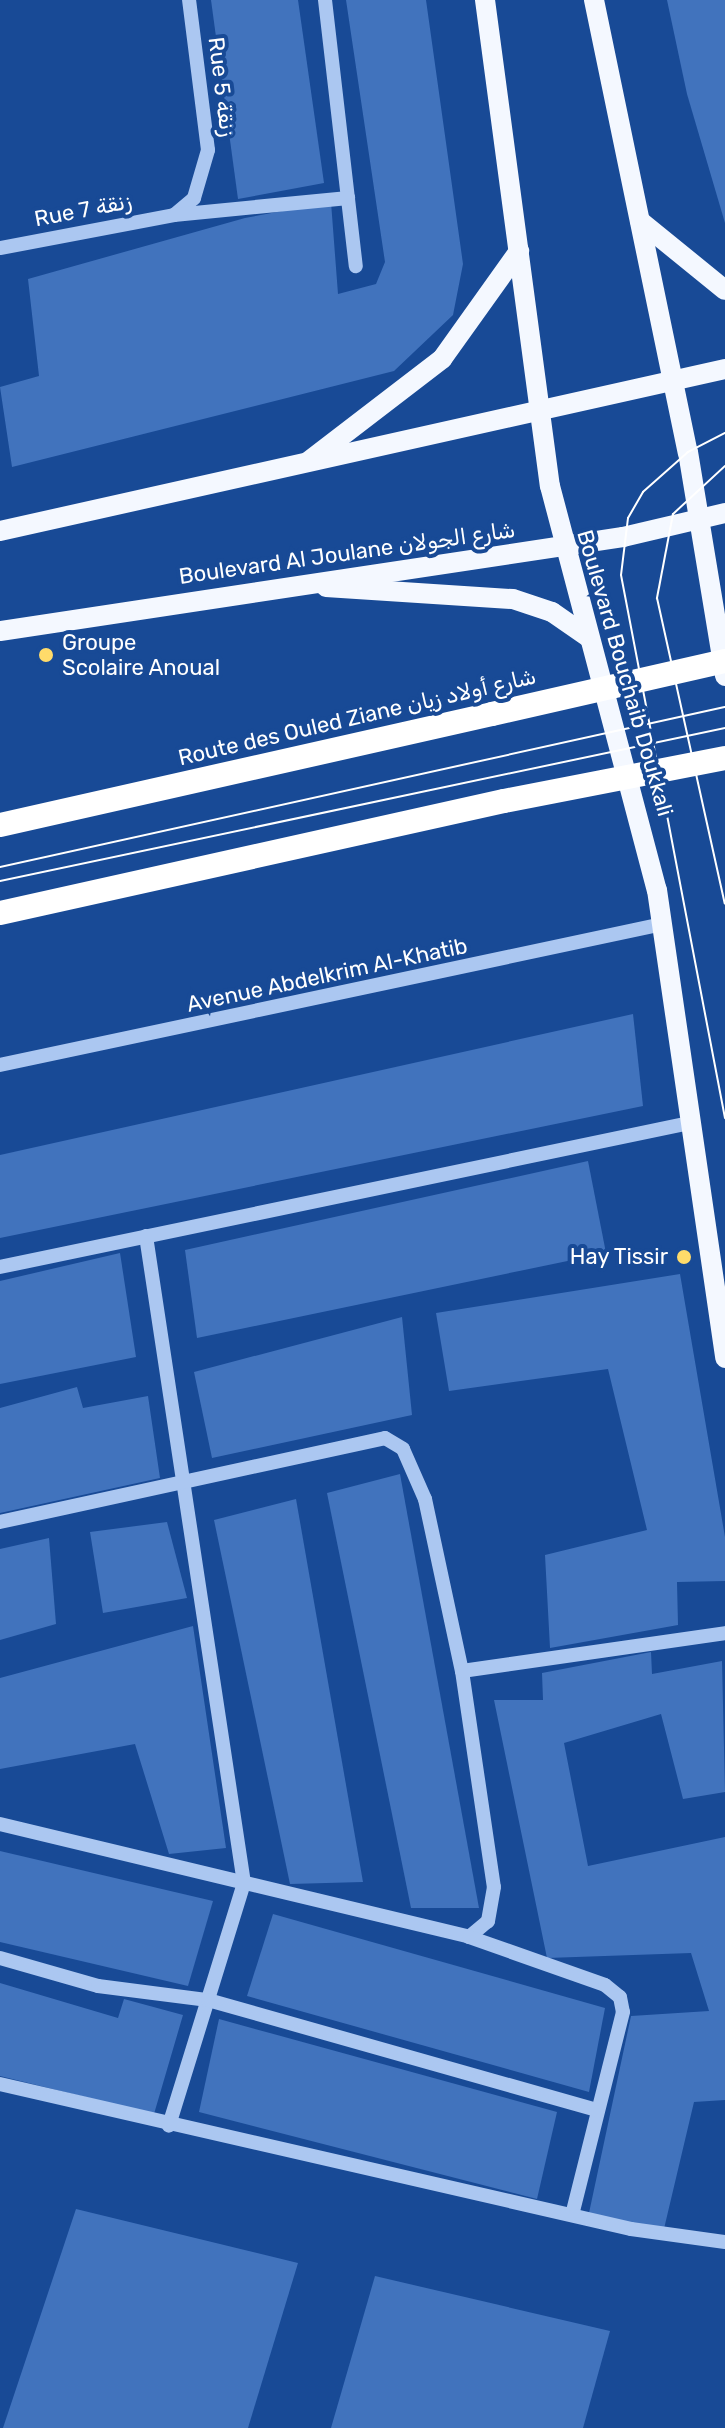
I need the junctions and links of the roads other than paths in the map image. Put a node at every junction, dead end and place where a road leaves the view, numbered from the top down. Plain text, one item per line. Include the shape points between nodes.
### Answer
1 (189, 0) edge
2 (325, 0) edge
3 (485, 0) edge
4 (594, 0) edge
5 (348, 198) junction
6 (174, 215) junction
7 (640, 221) junction
8 (0, 248) edge
9 (519, 251) junction
10 (356, 266) dead end
11 (725, 290) edge
12 (725, 369) edge
13 (673, 384) junction
14 (538, 415) junction
15 (296, 470) junction
16 (725, 513) edge
17 (701, 520) junction
18 (0, 531) edge
19 (563, 546) junction
20 (283, 585) junction
21 (0, 631) edge
22 (588, 637) junction
23 (725, 661) edge
24 (725, 676) edge
25 (725, 758) edge
26 (0, 825) edge
27 (0, 913) edge
28 (663, 924) junction
29 (0, 1065) edge
30 (690, 1123) junction
31 (146, 1236) junction
32 (0, 1267) edge
33 (725, 1358) edge
34 (180, 1485) junction
35 (0, 1522) edge
36 (725, 1633) edge
37 (462, 1671) junction
38 (0, 1824) edge
39 (244, 1883) junction
40 (469, 1937) junction
41 (0, 1958) edge
42 (208, 2000) junction
43 (0, 2084) edge
44 (598, 2110) junction
45 (169, 2126) junction
46 (572, 2215) junction
47 (725, 2242) edge

1 - 6 street, Rue 5 زنقة via 208,150 194,198
2 - 5 street
3 - 9 main road, Boulevard Bouchaib Doukkali
4 - 7 main road
5 - 6 street, Rue 7 زنقة
5 - 10 street
6 - 8 street, Rue 7 زنقة
7 - 11 main road
7 - 13 main road
9 - 14 main road, Boulevard Bouchaib Doukkali
9 - 15 main road via 490,301 442,359
12 - 13 main road
13 - 14 main road
13 - 17 main road
14 - 15 main road
14 - 19 main road, Boulevard Bouchaib Doukkali
15 - 18 main road
16 - 17 main road, Boulevard Al Joulane شارع الجولان
17 - 19 main road, Boulevard Al Joulane شارع الجولان
17 - 24 main road
19 - 20 main road, Boulevard Al Joulane شارع الجولان
19 - 22 main road, Boulevard Bouchaib Doukkali
20 - 21 main road, Boulevard Al Joulane شارع الجولان
20 - 22 main road via 513,599 552,612
22 - 28 main road, Boulevard Bouchaib Doukkali via 645,833
23 - 26 highway, Route des Ouled Ziane شارع أولاد زيان, bridge
25 - 27 highway, bridge via 504,801
28 - 29 street, Avenue Abdelkrim Al-Khatib
28 - 30 main road, Boulevard Bouchaib Doukkali
30 - 31 street
30 - 33 main road, Boulevard Bouchaib Doukkali
31 - 32 street
31 - 34 street
34 - 35 street
34 - 37 street via 385,1438 403,1449 425,1499
34 - 39 street
36 - 37 street
37 - 40 street via 494,1887 488,1921
38 - 39 street
39 - 40 street
39 - 42 street
40 - 44 street via 620,1997
41 - 42 street via 98,1986
42 - 44 street
42 - 45 street
43 - 45 street
44 - 46 street
45 - 46 street
46 - 47 street

